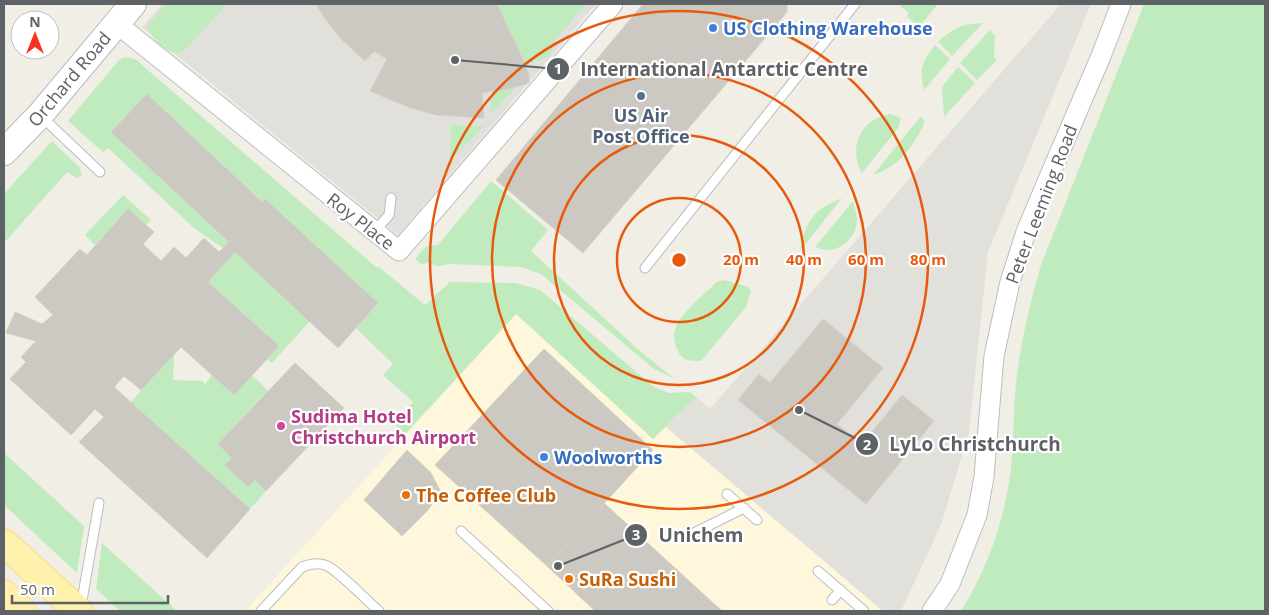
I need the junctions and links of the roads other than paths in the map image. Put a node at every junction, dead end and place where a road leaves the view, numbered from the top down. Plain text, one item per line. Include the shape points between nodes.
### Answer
1 (132, 4) edge
2 (613, 4) edge
3 (855, 4) edge
4 (1120, 4) edge
5 (116, 23) junction
6 (40, 115) junction
7 (4, 152) edge
8 (100, 172) dead end
9 (391, 198) dead end
10 (374, 232) junction
11 (645, 268) dead end
12 (727, 494) dead end
13 (99, 503) dead end
14 (744, 508) junction
15 (757, 520) dead end
16 (461, 531) dead end
17 (688, 536) dead end
18 (4, 543) edge
19 (818, 571) dead end
20 (841, 590) junction
21 (4, 594) edge
22 (832, 600) dead end
23 (22, 611) edge
24 (79, 611) edge
25 (261, 611) edge
26 (378, 611) edge
27 (548, 611) edge
28 (864, 611) edge
29 (932, 611) edge

1 - 5 street, Orchard Road
2 - 10 street, Roy Place via 399,251
3 - 11 lane
4 - 29 street, Peter Leeming Road via 1030,224 1010,282 994,356 984,477 976,515 950,584
5 - 6 street, Orchard Road
5 - 10 street, Roy Place
6 - 7 street, Orchard Road
6 - 8 lane
9 - 10 lane via 389,215
12 - 14 lane
13 - 24 lane
14 - 15 lane
14 - 17 lane
16 - 27 lane
18 - 24 main road
19 - 20 lane
20 - 22 lane
20 - 28 lane
21 - 23 main road
25 - 26 lane via 302,567 318,563 332,569

